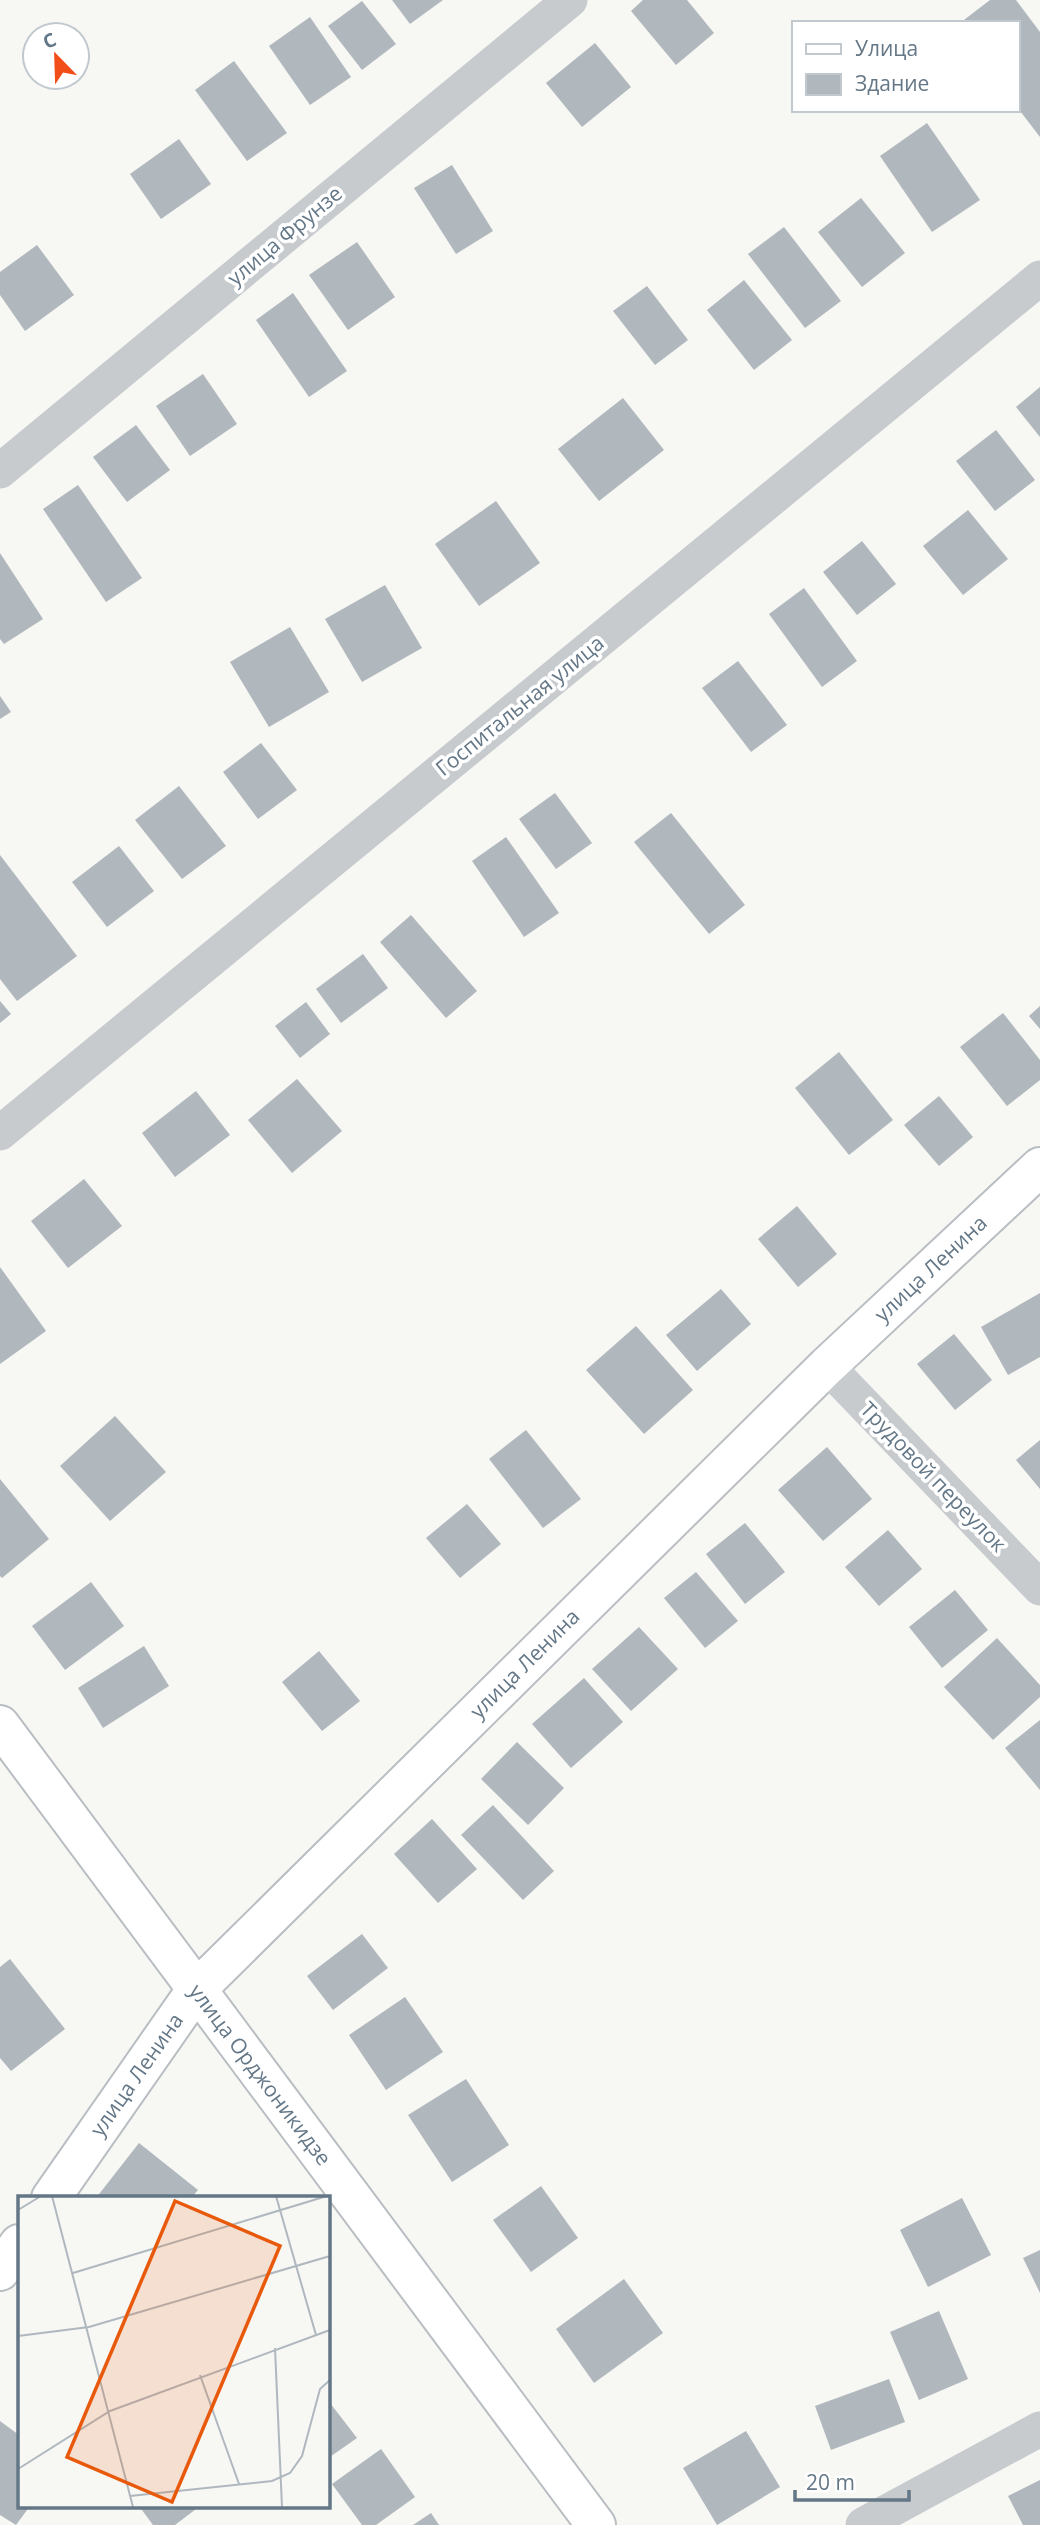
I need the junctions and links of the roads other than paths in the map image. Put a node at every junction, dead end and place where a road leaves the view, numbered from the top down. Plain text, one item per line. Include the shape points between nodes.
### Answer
1 (570, 0) edge
2 (1040, 278) edge
3 (0, 471) edge
4 (0, 1133) edge
5 (1040, 1167) edge
6 (827, 1366) junction
7 (1040, 1588) edge
8 (0, 1725) edge
9 (196, 1990) junction
10 (52, 2196) edge
11 (18, 2245) edge
12 (0, 2272) edge
13 (1040, 2429) edge
14 (596, 2525) edge
15 (863, 2525) edge

1 - 3 street, улица Фрунзе
2 - 4 street, Госпитальная улица
5 - 6 street, улица Ленина
6 - 7 street, Трудовой переулок
6 - 9 street, улица Ленина
8 - 9 street, улица Орджоникидзе
9 - 10 street, улица Ленина
9 - 14 street, улица Орджоникидзе
11 - 12 street
13 - 15 street

